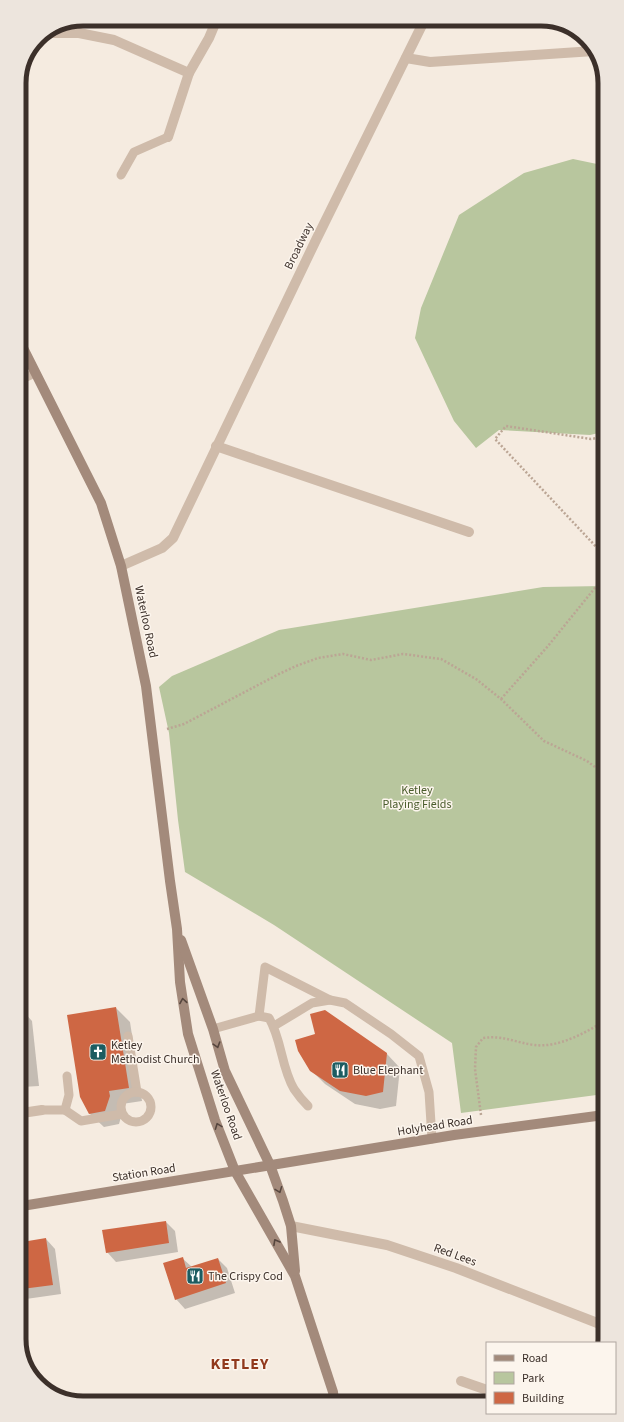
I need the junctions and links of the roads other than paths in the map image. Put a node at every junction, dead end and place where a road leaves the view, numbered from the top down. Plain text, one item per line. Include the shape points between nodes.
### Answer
1 (214, 26) edge
2 (422, 26) edge
3 (56, 33) edge
4 (588, 51) edge
5 (406, 58) junction
6 (189, 73) junction
7 (168, 137) joint
8 (121, 175) dead end
9 (26, 355) edge
10 (34, 373) junction
11 (26, 377) edge
12 (216, 446) junction
13 (469, 532) dead end
14 (121, 566) junction
15 (177, 929) junction
16 (330, 1000) junction
17 (259, 1016) junction
18 (274, 1026) junction
19 (212, 1029) junction
20 (128, 1036) dead end
21 (67, 1076) dead end
22 (137, 1092) junction
23 (308, 1106) dead end
24 (42, 1110) joint
25 (65, 1110) junction
26 (26, 1113) edge
27 (122, 1114) junction
28 (598, 1116) edge
29 (432, 1139) junction
30 (270, 1165) junction
31 (236, 1171) junction
32 (26, 1205) edge
33 (291, 1226) junction
34 (295, 1276) junction
35 (598, 1323) edge
36 (461, 1381) dead end
37 (486, 1390) edge
38 (333, 1396) edge

1 - 6 street
2 - 5 street, Broadway
3 - 6 street via 79,33 114,40
4 - 5 street via 430,62
5 - 12 street, Broadway
6 - 7 street
7 - 8 lane via 134,152
9 - 10 street, Waterloo Road
10 - 11 lane
10 - 14 street, Waterloo Road via 101,503
12 - 13 street
12 - 14 street, Broadway via 173,538 162,548
14 - 15 street, Waterloo Road via 146,686
15 - 19 street, Waterloo Road
31 -> 15 street, Waterloo Road via 216,1120 188,1034 180,982
16 - 17 lane via 265,967
16 - 18 lane via 312,1004
16 - 29 lane via 345,1003 419,1056 429,1092
17 - 18 lane via 269,1018
17 - 19 lane
18 - 23 lane via 294,1089
19 -> 30 street, Waterloo Road via 225,1071
20 - 22 lane
21 - 25 lane via 69,1095
22 - 27 lane via 124,1098
22 - 27 lane via 150,1100 150,1114 143,1121 134,1122
24 - 25 lane
24 - 26 street
25 - 27 lane via 81,1121
28 - 29 street, Holyhead Road
29 - 30 street, Holyhead Road
30 - 31 street, Station Road
30 -> 33 street, Waterloo Road
31 - 32 street, Station Road
34 -> 31 street, Waterloo Road
33 - 34 street, Waterloo Road
33 - 35 street, Red Lees via 388,1245 456,1268
34 - 38 street, Waterloo Road
36 - 37 street

